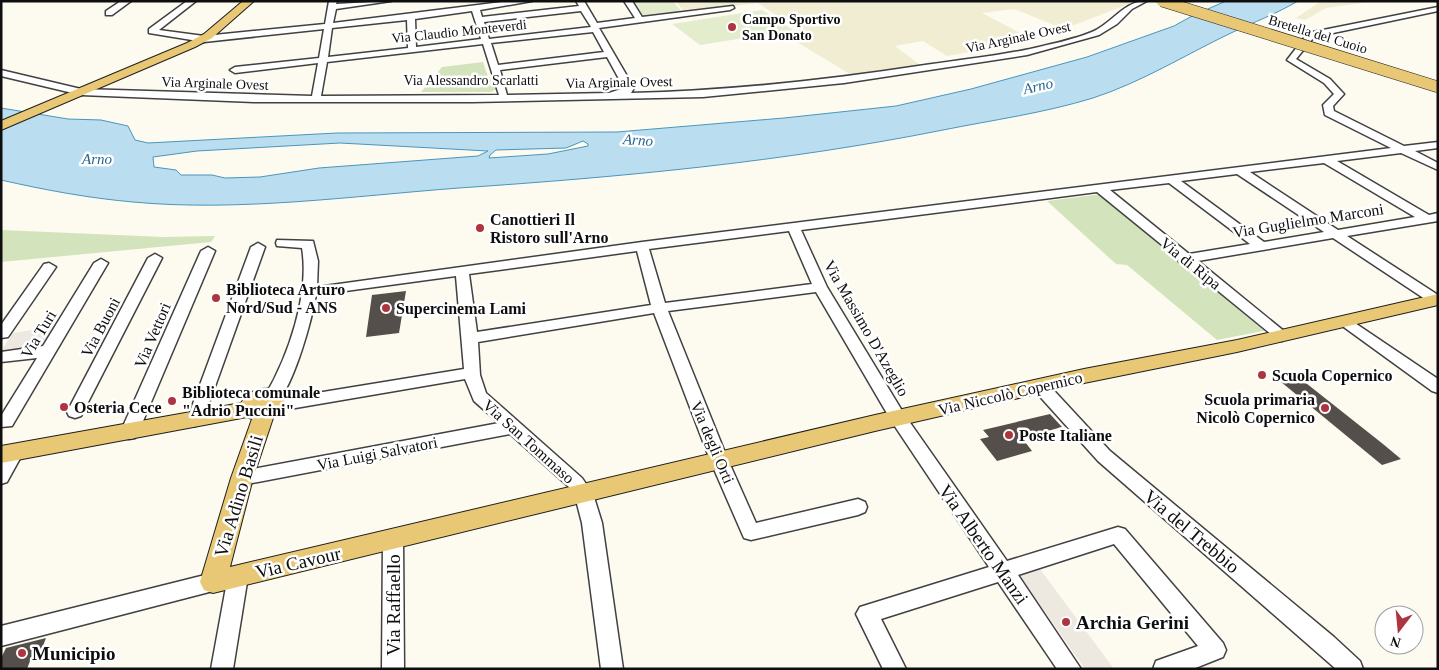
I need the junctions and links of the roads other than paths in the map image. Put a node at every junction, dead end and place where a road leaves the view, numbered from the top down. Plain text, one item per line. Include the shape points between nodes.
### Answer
1 (126, 1) edge
2 (192, 1) edge
3 (249, 1) edge
4 (387, 1) edge
5 (436, 1) edge
6 (528, 1) edge
7 (628, 1) edge
8 (1143, 1) edge
9 (1162, 1) edge
10 (333, 4) edge
11 (582, 5) edge
12 (475, 7) junction
13 (730, 8) dead end
14 (1438, 10) edge
15 (109, 13) dead end
16 (439, 14) junction
17 (412, 17) junction
18 (480, 19) junction
19 (640, 20) junction
20 (330, 26) junction
21 (595, 28) junction
22 (204, 39) junction
23 (486, 41) junction
24 (412, 49) junction
25 (611, 54) junction
26 (325, 60) junction
27 (496, 68) junction
28 (235, 70) dead end
29 (1, 73) edge
30 (1438, 87) edge
31 (81, 92) junction
32 (503, 94) junction
33 (316, 99) junction
34 (1, 126) edge
35 (1438, 145) edge
36 (1401, 150) junction
37 (1326, 159) junction
38 (1438, 167) edge
39 (1239, 170) junction
40 (1171, 179) junction
41 (1101, 189) junction
42 (1432, 218) edge
43 (794, 228) junction
44 (1334, 232) junction
45 (282, 243) dead end
46 (1260, 245) junction
47 (642, 246) junction
48 (258, 247) dead end
49 (208, 251) dead end
50 (155, 258) dead end
51 (1184, 258) junction
52 (101, 264) dead end
53 (49, 267) dead end
54 (462, 271) junction
55 (820, 287) junction
56 (309, 292) junction
57 (1437, 300) edge
58 (659, 308) junction
59 (1346, 322) junction
60 (3, 334) dead end
61 (1282, 336) junction
62 (470, 338) junction
63 (48, 351) junction
64 (1, 357) edge
65 (471, 373) junction
66 (1040, 386) junction
67 (1437, 386) edge
68 (265, 405) junction
69 (75, 412) dead end
70 (898, 418) junction
71 (195, 420) junction
72 (6, 422) dead end
73 (513, 427) junction
74 (129, 433) junction
75 (8, 454) edge
76 (719, 460) junction
77 (1, 477) edge
78 (242, 478) junction
79 (584, 494) junction
80 (858, 507) dead end
81 (393, 540) junction
82 (1003, 571) junction
83 (238, 576) junction
84 (213, 582) junction
85 (7, 635) edge
86 (222, 669) edge
87 (393, 669) edge
88 (612, 669) edge
89 (895, 669) edge
90 (1070, 669) edge
91 (1164, 669) edge
92 (1352, 669) edge

1 - 15 street
2 - 22 street via 152,31
3 - 22 main road
4 - 10 street
5 - 16 street
6 - 12 street
7 - 19 street
8 - 33 street, Via Arginale Ovest via 1129,7 1114,22 1096,32 1066,43 975,61 835,81 670,95
9 - 30 main road, Bretella del Cuoio, bridge
10 - 20 street
11 - 18 street
11 - 21 street
12 - 16 street
12 - 18 street
13 - 19 street, Via Claudio Monteverdi
14 - 36 street via 1311,36 1292,58 1327,81 1339,94 1328,105 1329,113
16 - 17 street
17 - 20 street
17 - 24 street
18 - 23 street
19 - 21 street, Via Claudio Monteverdi
20 - 22 street
20 - 26 street
21 - 23 street, Via Claudio Monteverdi
21 - 25 street
22 - 31 main road
23 - 24 street, Via Claudio Monteverdi
23 - 27 street
24 - 26 street, Via Claudio Monteverdi
25 - 27 street
25 - 32 street, Via Alessandro Scarlatti via 629,88 627,92
26 - 28 street, Via Claudio Monteverdi
26 - 33 street
27 - 32 street
29 - 31 street, Via Arginale Ovest
31 - 33 street, Via Arginale Ovest
31 - 34 main road
32 - 33 street, Via Alessandro Scarlatti via 325,94
35 - 36 street
36 - 37 street
36 - 38 street
37 - 39 street
37 - 42 street
39 - 40 street
39 - 44 street
40 - 41 street
40 - 46 street
41 - 43 street
41 - 51 street, Via di Ripa
42 - 44 street, Via Guglielmo Marconi
43 - 47 street
43 - 55 street, Via Massimo D'Azeglio
44 - 46 street, Via Guglielmo Marconi
44 - 57 street
45 - 56 street via 308,244 312,259
46 - 51 street, Via Guglielmo Marconi
47 - 54 street
47 - 58 street, Via degli Orti
48 - 71 street
49 - 74 street, Via Vettori
50 - 69 street, Via Buoni
51 - 61 street, Via di Ripa
52 - 63 street, Via Turi
53 - 60 street
54 - 56 street
54 - 62 street, Via San Tommaso
55 - 58 street
55 - 70 street, Via Massimo D'Azeglio
56 - 68 street via 279,388
57 - 59 main road, Via Niccolò Copernico
58 - 62 street
58 - 76 street, Via degli Orti
59 - 61 main road, Via Niccolò Copernico
59 - 67 street
61 - 66 main road, Via Niccolò Copernico
62 - 65 street, Via San Tommaso
63 - 64 street
63 - 72 street, Via Turi
65 - 68 street
65 - 73 street, Via San Tommaso via 480,397
66 - 70 main road, Via Niccolò Copernico
66 - 92 street, Via del Trebbio via 1104,456
68 - 71 main road
68 - 78 main road, Via Adino Basili
70 - 76 main road, Via Niccolò Copernico
70 - 82 street, Via Alberto Manzi
71 - 74 main road
73 - 78 street, Via Luigi Salvatori
73 - 79 street, Via San Tommaso via 576,483
74 - 75 main road
75 - 77 street
76 - 79 main road, Via Niccolò Copernico
76 - 80 street, Via degli Orti via 751,532
78 - 84 main road, Via Adino Basili
79 - 81 main road, Via Cavour
79 - 88 street, Via San Tommaso via 592,523
81 - 83 main road, Via Cavour
81 - 87 street, Via Raffaello
82 - 89 street via 867,614
82 - 90 street, Via Alberto Manzi
82 - 91 street via 1118,535 1214,650
83 - 84 main road, Via Cavour
83 - 86 street
84 - 85 street, Via Cavour

